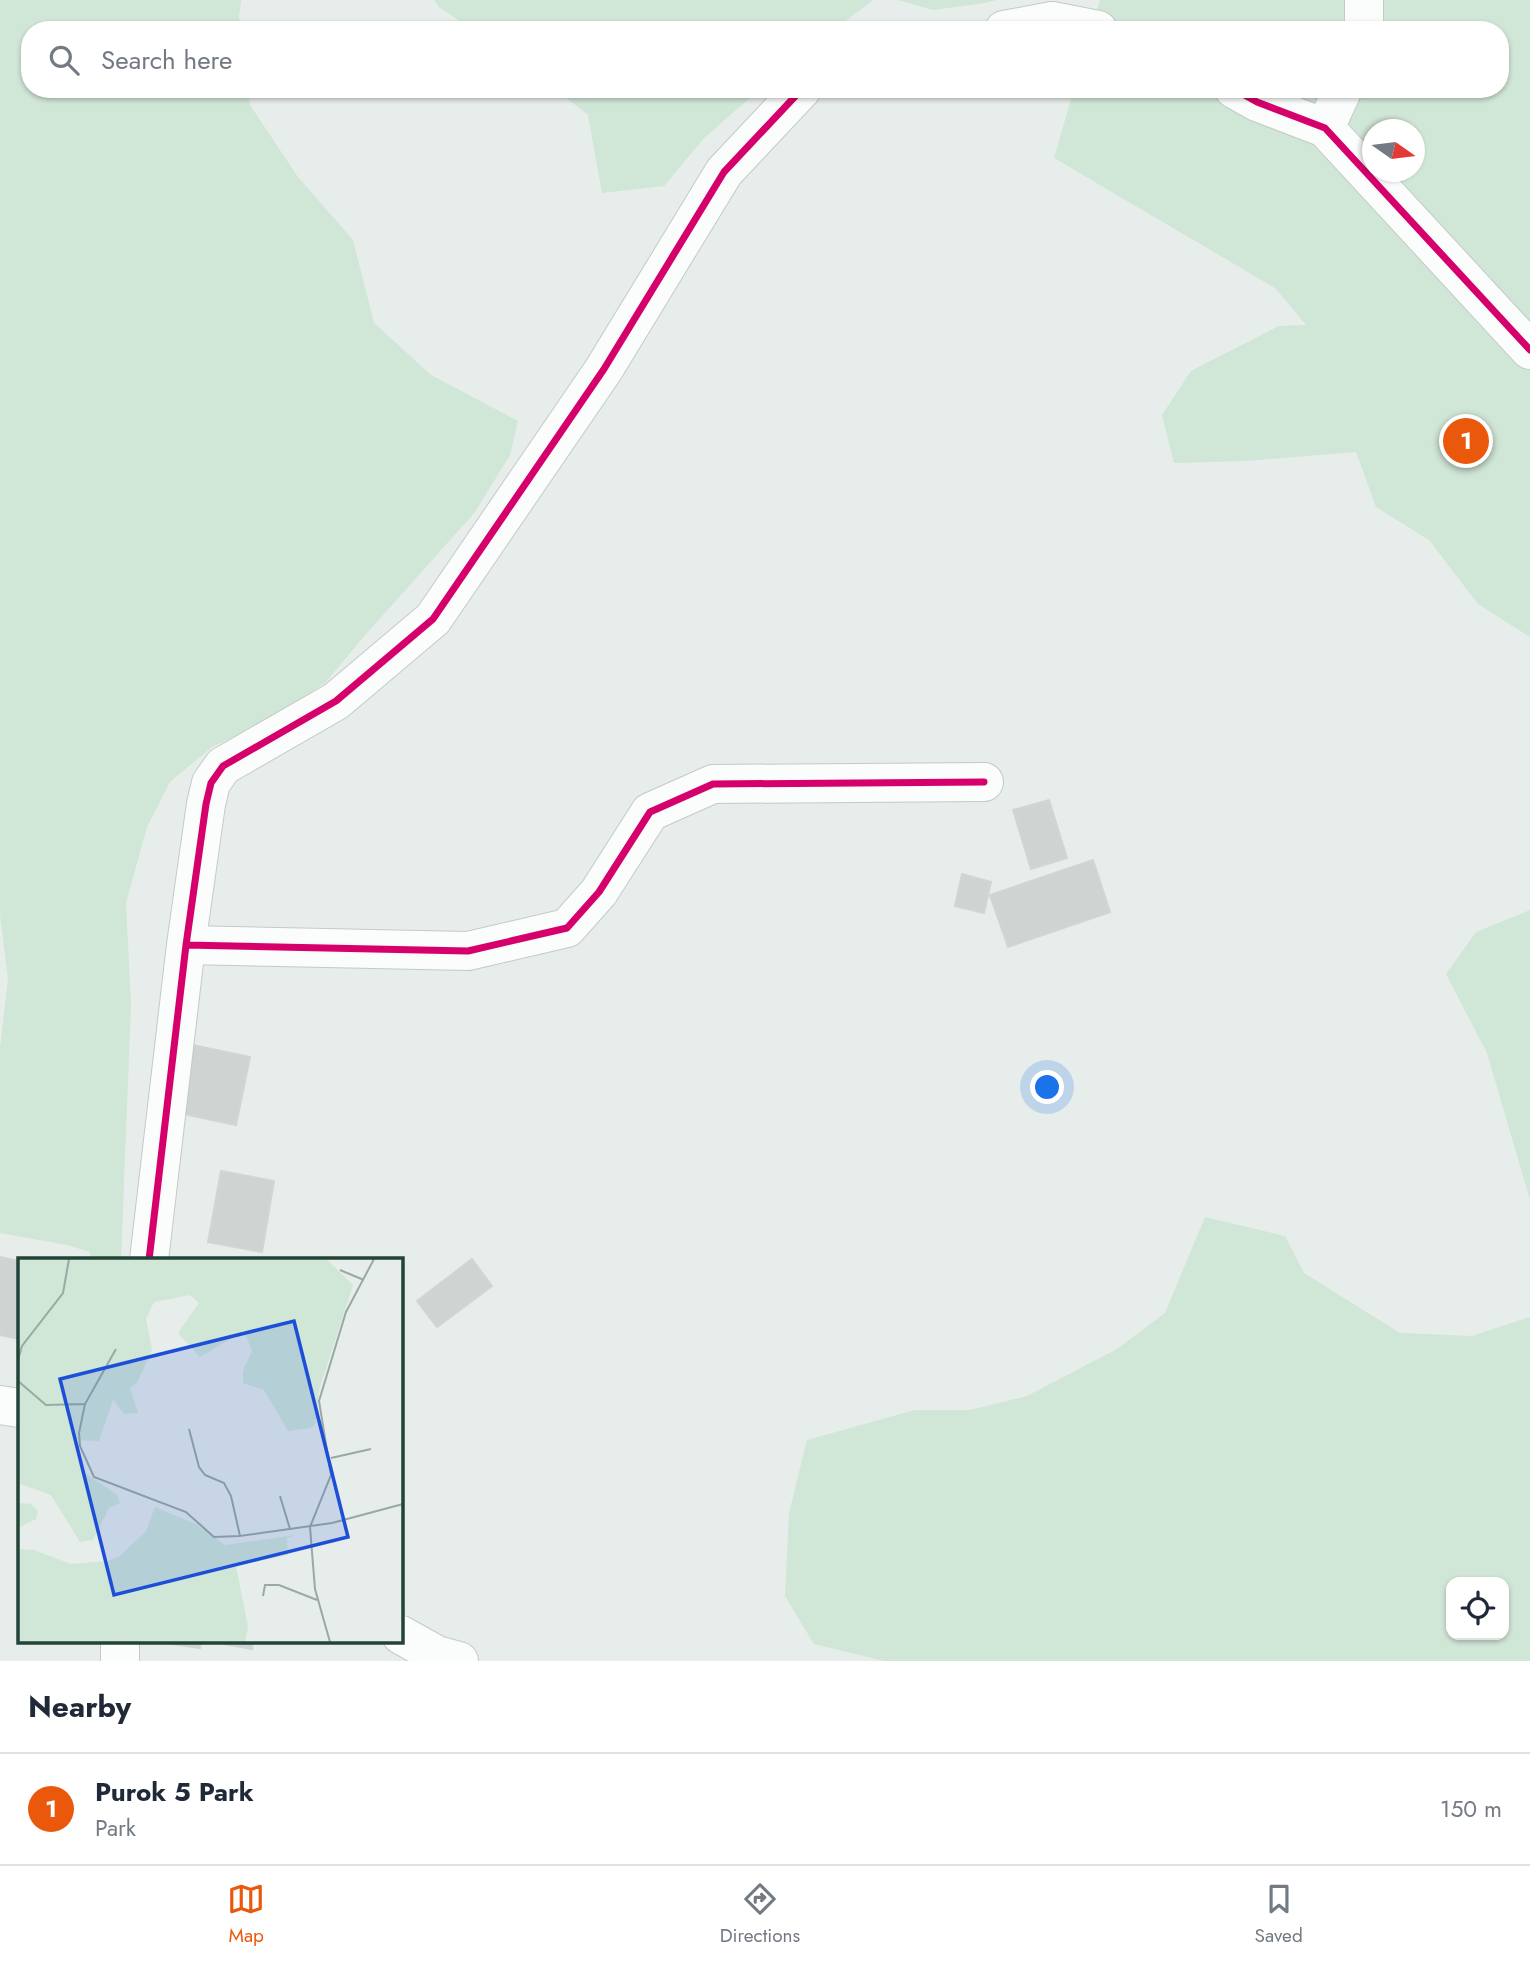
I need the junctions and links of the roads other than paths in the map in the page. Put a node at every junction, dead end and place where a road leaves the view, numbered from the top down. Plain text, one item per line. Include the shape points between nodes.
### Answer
1 (1364, 0) edge
2 (1364, 21) edge
3 (794, 98) edge
4 (1250, 98) edge
5 (1339, 98) edge
6 (1325, 128) junction
7 (1530, 350) edge
8 (984, 782) dead end
9 (186, 945) junction
10 (149, 1258) edge
11 (0, 1405) edge
12 (18, 1408) edge
13 (402, 1636) edge
14 (459, 1661) edge

1 - 2 street
3 - 9 street via 724,172 604,369 433,618 336,701 223,766 211,783 206,804
4 - 6 street
5 - 6 street
6 - 7 street
8 - 9 street via 713,784 650,812 599,892 567,928 468,951
9 - 10 street
11 - 12 street
13 - 14 street

